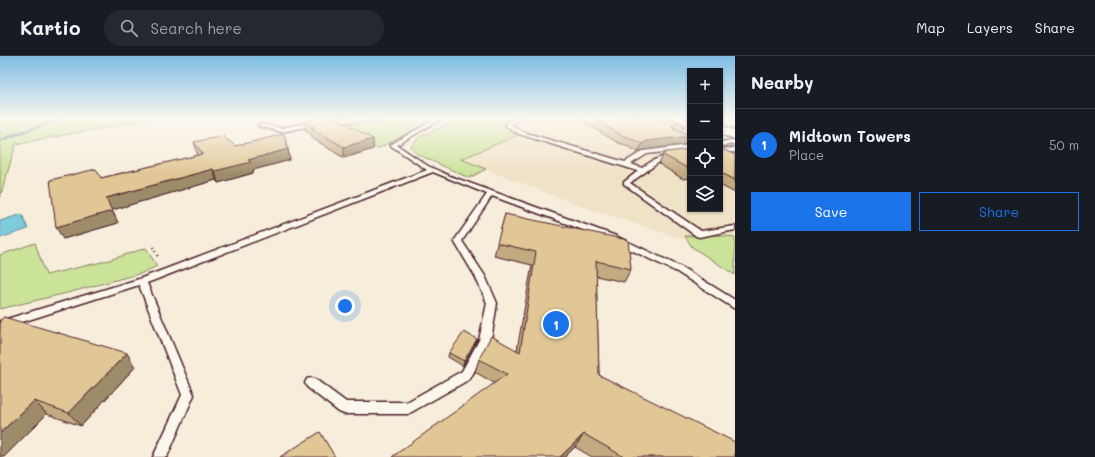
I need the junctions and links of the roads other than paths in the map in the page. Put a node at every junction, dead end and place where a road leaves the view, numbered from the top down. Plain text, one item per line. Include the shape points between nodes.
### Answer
1 (408, 137) edge
2 (533, 137) edge
3 (735, 142) edge
4 (723, 144) edge
5 (687, 147) edge
6 (735, 150) edge
7 (723, 151) edge
8 (723, 152) edge
9 (687, 154) edge
10 (735, 158) edge
11 (625, 165) junction
12 (433, 170) junction
13 (643, 170) junction
14 (490, 194) junction
15 (735, 228) edge
16 (142, 281) junction
17 (735, 305) edge
18 (0, 325) edge
19 (311, 383) dead end
20 (160, 457) edge

1 - 12 lane via 393,145
2 - 11 lane
3 - 4 lane
5 - 11 lane via 645,152
6 - 7 lane
8 - 10 lane
9 - 13 lane via 656,159
11 - 13 lane
12 - 14 lane
12 - 16 lane
13 - 15 lane via 626,183 700,234
14 - 17 lane via 613,238 680,270
14 - 19 lane via 458,241 480,276 492,303 485,340 466,375 408,408 344,408
16 - 18 lane
16 - 20 lane via 188,395

